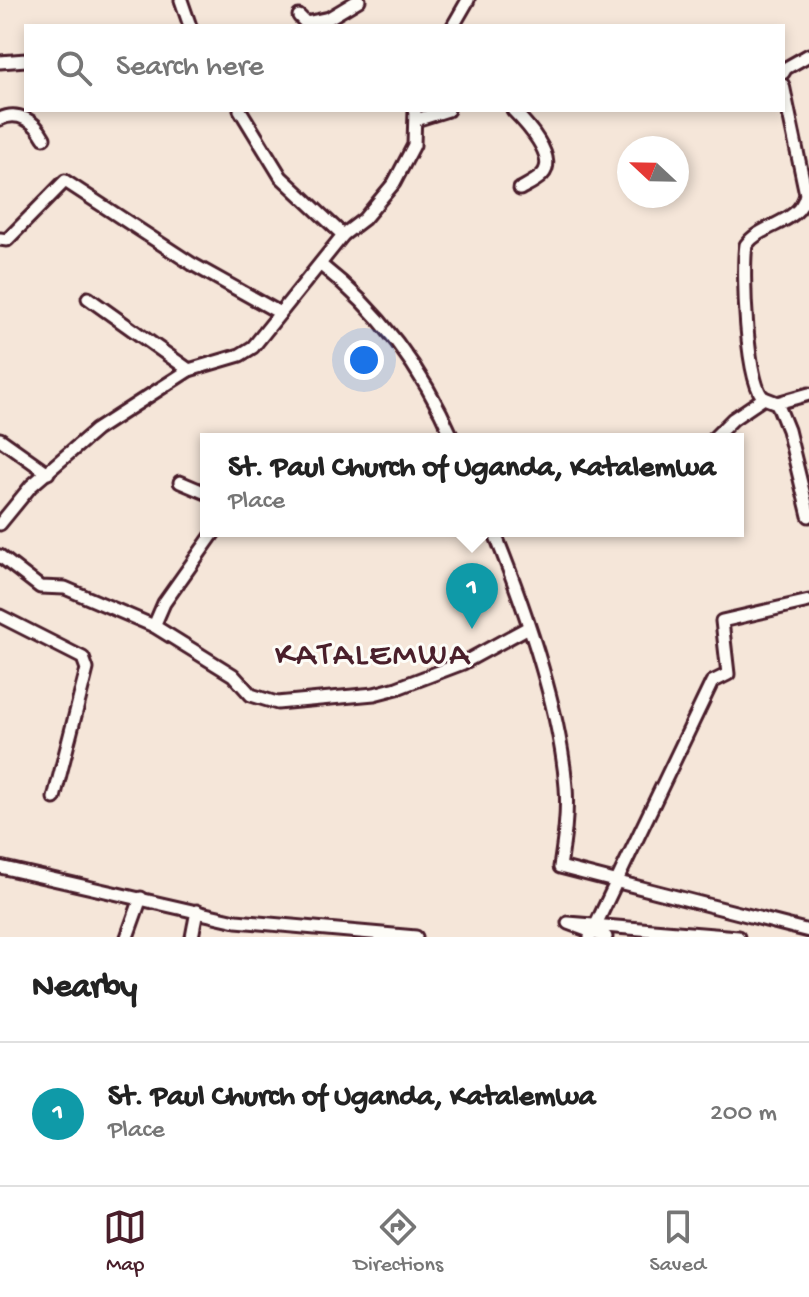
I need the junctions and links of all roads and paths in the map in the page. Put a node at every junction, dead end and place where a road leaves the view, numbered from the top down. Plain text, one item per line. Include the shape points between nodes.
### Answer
1 (181, 0) edge
2 (359, 0) edge
3 (468, 0) edge
4 (299, 16) dead end
5 (189, 24) edge
6 (454, 24) edge
7 (809, 55) edge
8 (24, 60) edge
9 (0, 62) edge
10 (785, 70) edge
11 (785, 94) edge
12 (241, 112) edge
13 (514, 112) edge
14 (416, 115) edge
15 (0, 119) edge
16 (44, 138) dead end
17 (520, 189) dead end
18 (343, 235) junction
19 (0, 239) edge
20 (321, 265) junction
21 (88, 298) dead end
22 (280, 313) junction
23 (189, 370) junction
24 (809, 394) edge
25 (764, 398) junction
26 (777, 403) junction
27 (450, 433) edge
28 (719, 433) edge
29 (0, 439) edge
30 (48, 473) junction
31 (180, 482) dead end
32 (200, 490) edge
33 (809, 516) edge
34 (0, 524) edge
35 (211, 537) edge
36 (500, 537) edge
37 (0, 556) edge
38 (809, 601) edge
39 (0, 616) edge
40 (154, 626) junction
41 (527, 628) junction
42 (54, 798) dead end
43 (0, 867) edge
44 (141, 898) junction
45 (197, 911) junction
46 (809, 931) edge
47 (127, 937) edge
48 (192, 937) edge
49 (416, 937) edge
50 (590, 937) edge
51 (606, 937) edge
52 (738, 937) edge

1 - 5 street
2 - 4 street via 319,22 306,23
3 - 6 street
7 - 10 street
8 - 9 street
11 - 25 street via 806,194 793,215 746,245 744,267 752,371
12 - 18 street via 281,177
13 - 17 street via 547,164 543,175
14 - 18 street via 409,161 364,219
15 - 16 street via 21,117
18 - 20 street
19 - 22 street via 7,240 65,181 192,264
20 - 22 street
20 - 27 street via 392,333
21 - 23 street
22 - 23 street via 246,353
23 - 30 street via 96,430
24 - 26 street
25 - 26 street
25 - 28 street
26 - 33 street
29 - 30 street
30 - 34 street
31 - 32 street
35 - 40 street
36 - 41 street
37 - 40 street via 40,587 65,588
38 - 50 street via 722,621 728,674 712,682
39 - 42 street via 74,652 87,669
40 - 41 street via 233,675 251,695 277,703 397,688 463,663
41 - 46 street via 552,706 567,788 560,867
43 - 44 street
44 - 45 street
44 - 47 street
45 - 48 street
45 - 49 street via 267,925
51 - 52 street via 568,923

